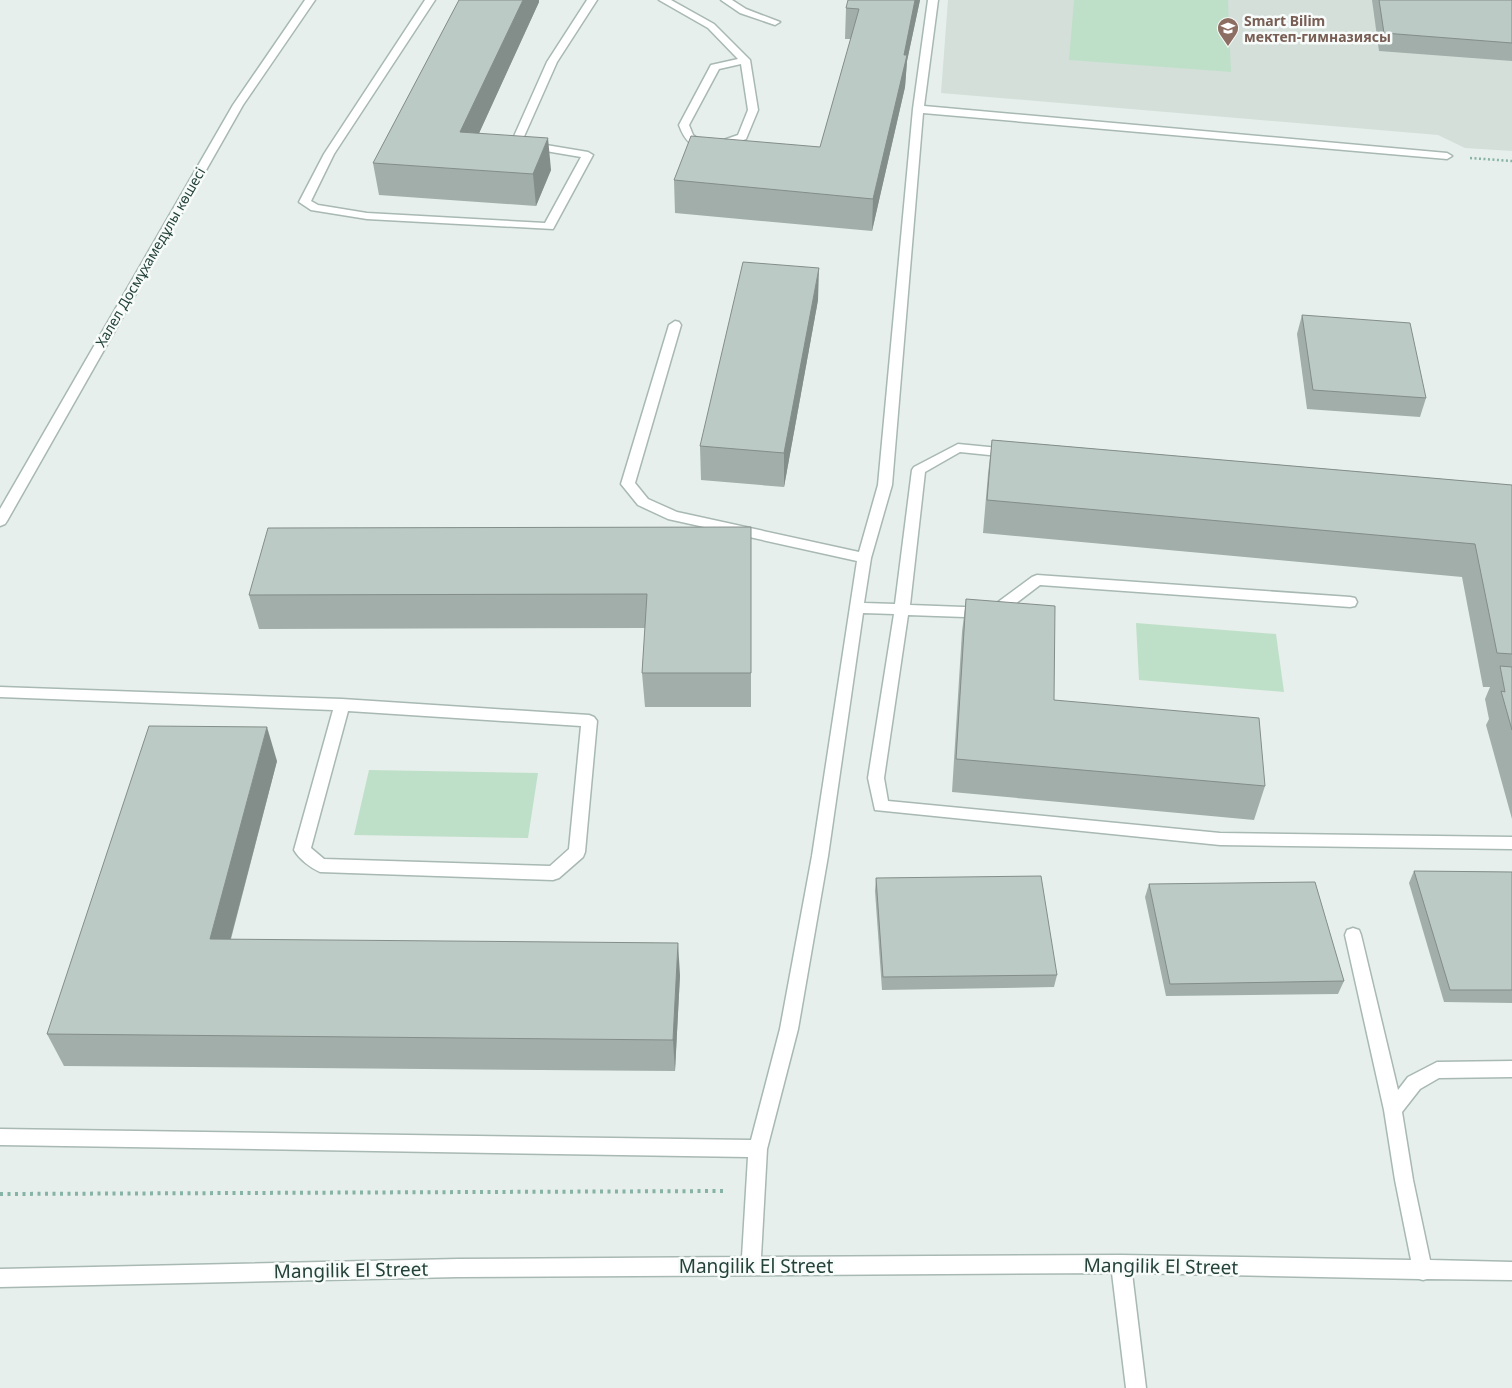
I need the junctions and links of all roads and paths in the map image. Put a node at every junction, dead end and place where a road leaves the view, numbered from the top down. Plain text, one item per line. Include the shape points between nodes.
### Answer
1 (310, 0) edge
2 (430, 0) edge
3 (592, 0) edge
4 (664, 0) edge
5 (726, 0) edge
6 (933, 0) edge
7 (775, 22) dead end
8 (745, 60) junction
9 (918, 109) junction
10 (1447, 156) joint
11 (1512, 161) edge
12 (675, 325) dead end
13 (1027, 455) edge
14 (2, 514) edge
15 (864, 558) junction
16 (1350, 602) dead end
17 (856, 608) junction
18 (902, 609) junction
19 (0, 692) edge
20 (342, 705) junction
21 (1512, 843) edge
22 (1353, 935) dead end
23 (1512, 1069) edge
24 (1392, 1110) junction
25 (0, 1137) edge
26 (758, 1149) junction
27 (756, 1191) junction
28 (0, 1194) edge
29 (1120, 1264) junction
30 (751, 1266) junction
31 (1423, 1271) junction
32 (1512, 1271) edge
33 (0, 1278) edge
34 (1136, 1388) edge

1 - 14 street, Халел Досмұхамедұлы көшесі via 238,105
2 - 3 street via 329,154 304,202 315,208 367,216 549,227 588,155 516,143 552,62
4 - 8 street via 711,26
5 - 7 street via 743,11
6 - 9 street
8 - 8 street via 753,110 742,137 716,148 699,146 687,137 684,125 709,77 715,67
9 - 10 street
9 - 15 street via 886,485
10 - 11 path
12 - 15 street via 628,484 643,502 673,516
13 - 18 street via 958,448 919,470
15 - 17 street
16 - 18 street via 1037,580 992,613
17 - 18 street
17 - 26 street via 820,856 789,1029
18 - 21 street via 876,778 881,806 1220,839
19 - 20 street
20 - 20 street via 302,850 320,865 553,873 577,852 589,721
22 - 24 street
23 - 24 street via 1437,1070 1414,1083
24 - 31 street
25 - 26 street
26 - 27 street
27 - 28 path
27 - 30 street
29 - 30 street, Mangilik El Street
29 - 31 street, Mangilik El Street
29 - 34 street
30 - 33 street, Mangilik El Street via 448,1268
31 - 32 street, Mangilik El Street

